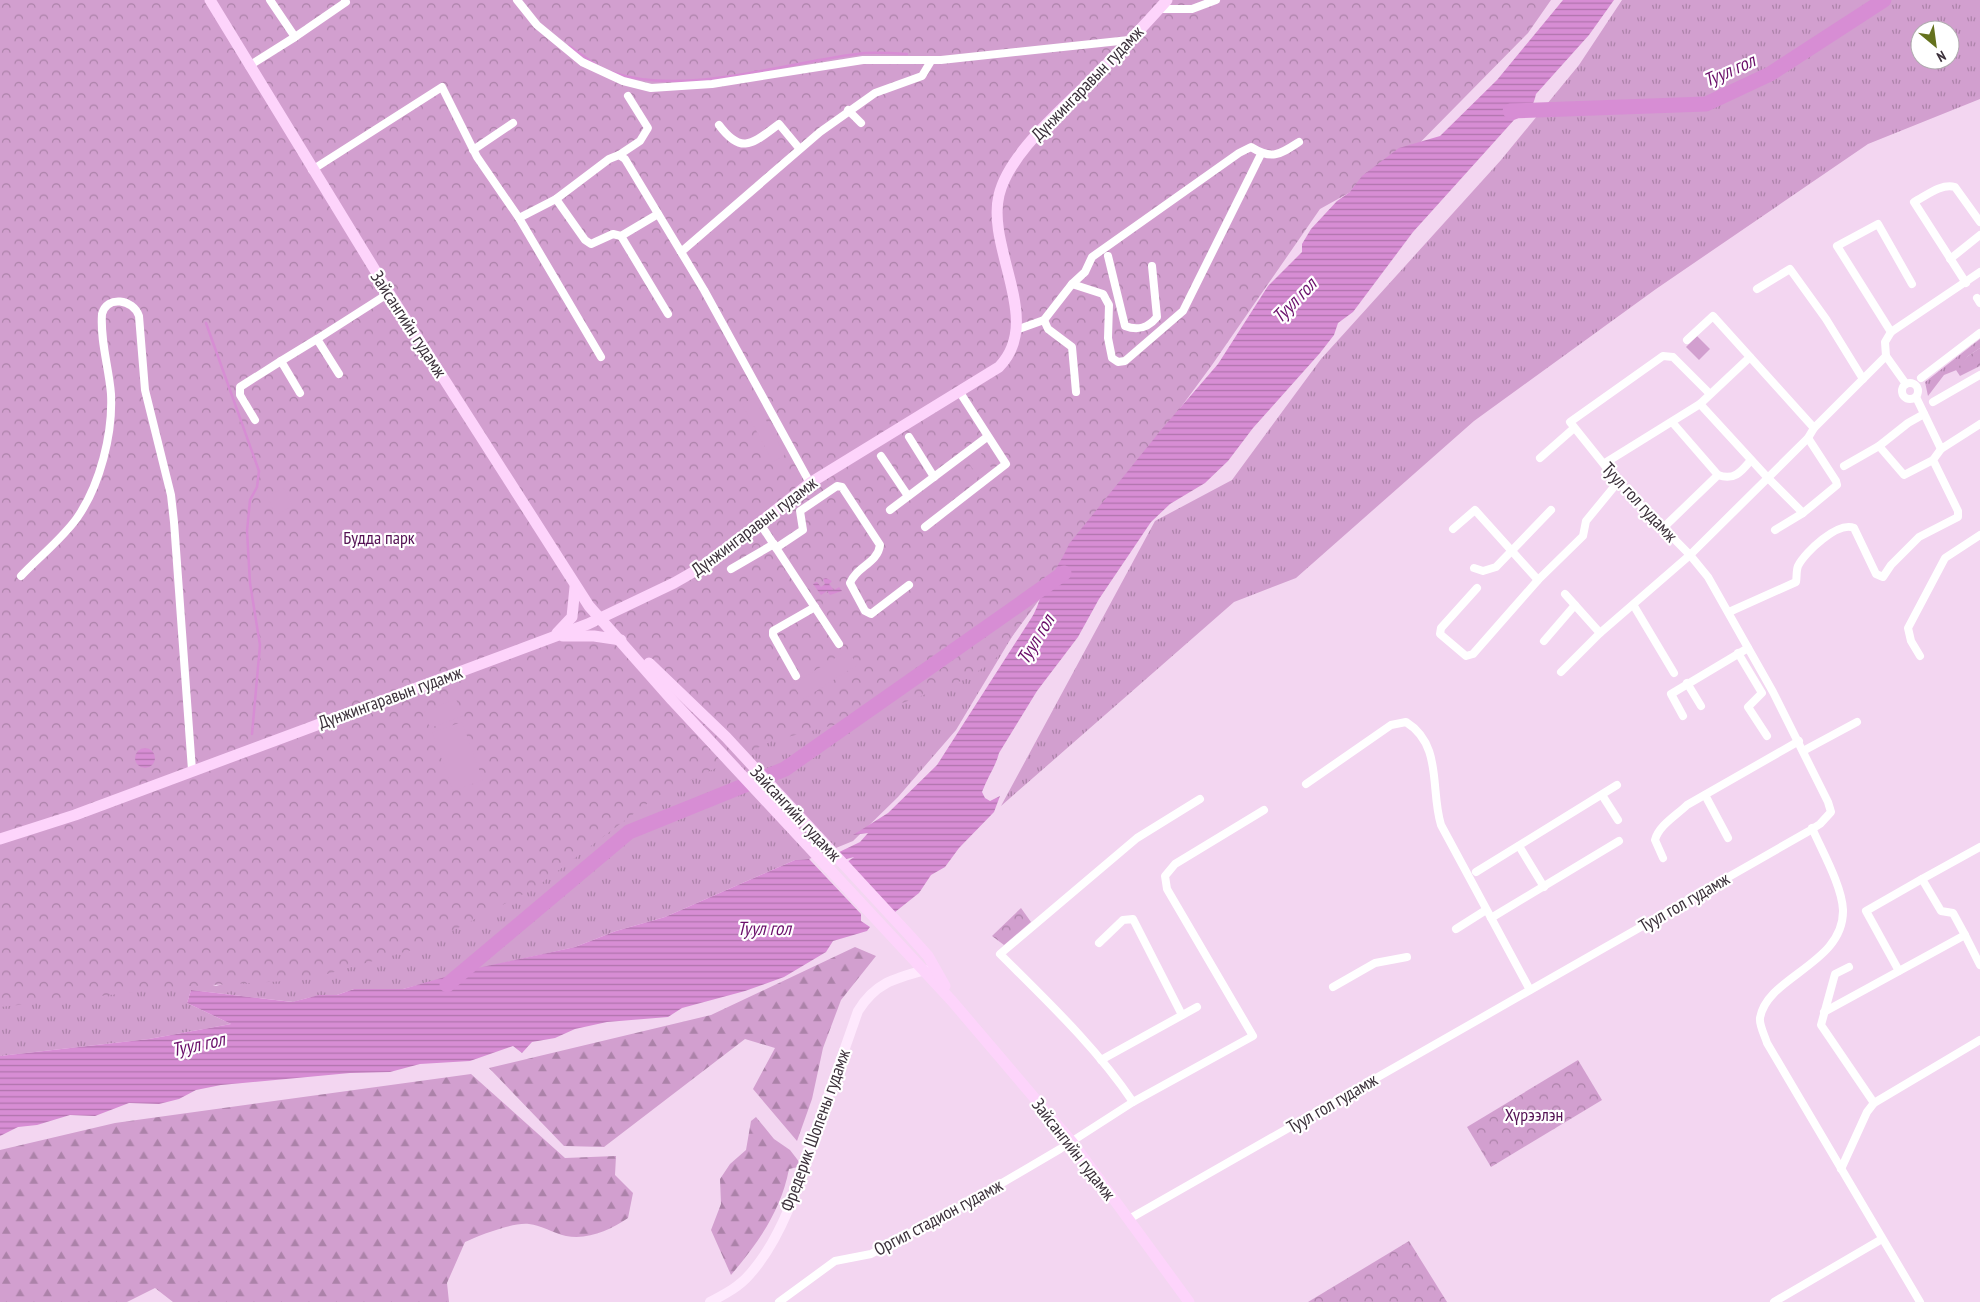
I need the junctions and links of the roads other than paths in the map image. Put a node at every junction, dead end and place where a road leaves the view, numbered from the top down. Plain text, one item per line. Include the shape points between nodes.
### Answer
1 (210, 0) edge
2 (270, 0) edge
3 (517, 0) edge
4 (1167, 0) edge
5 (1216, 0) edge
6 (347, 1) edge
7 (1159, 9) junction
8 (295, 37) junction
9 (1129, 40) junction
10 (931, 61) junction
11 (249, 66) junction
12 (628, 96) dead end
13 (848, 110) junction
14 (513, 123) dead end
15 (861, 123) dead end
16 (719, 124) dead end
17 (1299, 142) dead end
18 (800, 148) junction
19 (473, 150) junction
20 (1261, 154) junction
21 (619, 156) junction
22 (312, 170) junction
23 (556, 200) junction
24 (658, 214) junction
25 (519, 218) junction
26 (1980, 222) edge
27 (1980, 235) edge
28 (621, 236) junction
29 (681, 252) junction
30 (1108, 256) dead end
31 (1950, 259) junction
32 (1152, 266) dead end
33 (1980, 272) edge
34 (1966, 283) junction
35 (1072, 284) junction
36 (1912, 284) dead end
37 (1757, 289) dead end
38 (389, 293) junction
39 (668, 314) dead end
40 (1044, 320) junction
41 (1016, 330) junction
42 (1891, 332) junction
43 (1980, 333) edge
44 (317, 339) junction
45 (1688, 340) dead end
46 (1886, 356) junction
47 (601, 357) dead end
48 (1750, 357) junction
49 (281, 361) junction
50 (339, 374) dead end
51 (1980, 376) edge
52 (1921, 378) dead end
53 (1863, 379) junction
54 (959, 391) junction
55 (1076, 392) dead end
56 (300, 393) dead end
57 (1710, 394) junction
58 (1933, 402) dead end
59 (1700, 404) junction
60 (1924, 414) junction
61 (255, 420) dead end
62 (1672, 422) junction
63 (1980, 424) edge
64 (1814, 428) junction
65 (1573, 429) junction
66 (987, 436) junction
67 (909, 437) dead end
68 (1808, 438) junction
69 (1879, 446) junction
70 (1941, 449) junction
71 (881, 456) dead end
72 (1540, 458) dead end
73 (1752, 460) junction
74 (1933, 460) junction
75 (1605, 464) junction
76 (1844, 466) dead end
77 (1718, 475) junction
78 (934, 477) junction
79 (1767, 478) junction
80 (1618, 482) junction
81 (810, 483) junction
82 (908, 496) junction
83 (890, 510) dead end
84 (1552, 510) dead end
85 (1803, 512) junction
86 (759, 522) junction
87 (925, 527) dead end
88 (1663, 528) junction
89 (1453, 529) dead end
90 (1775, 530) dead end
91 (1980, 535) edge
92 (775, 546) junction
93 (1512, 550) junction
94 (1690, 555) junction
95 (1474, 568) dead end
96 (731, 569) dead end
97 (21, 576) dead end
98 (1538, 580) junction
99 (909, 586) dead end
100 (575, 587) junction
101 (1476, 588) dead end
102 (1565, 594) dead end
103 (1575, 605) junction
104 (1634, 606) junction
105 (815, 607) junction
106 (1729, 612) junction
107 (601, 618) junction
108 (1600, 633) junction
109 (554, 636) junction
110 (621, 640) junction
111 (1544, 641) dead end
112 (839, 644) dead end
113 (1748, 648) junction
114 (1738, 653) junction
115 (1920, 656) dead end
116 (1561, 672) dead end
117 (1674, 673) dead end
118 (796, 676) dead end
119 (1687, 683) junction
120 (1700, 706) dead end
121 (1683, 716) dead end
122 (1857, 722) dead end
123 (1767, 736) dead end
124 (1799, 741) junction
125 (1803, 751) junction
126 (192, 770) junction
127 (1306, 784) dead end
128 (1618, 785) dead end
129 (1602, 795) junction
130 (1705, 796) junction
131 (1200, 799) dead end
132 (1264, 810) dead end
133 (1618, 820) dead end
134 (1812, 828) junction
135 (1728, 838) dead end
136 (0, 839) edge
137 (1619, 841) dead end
138 (1519, 846) junction
139 (1980, 847) edge
140 (1663, 858) dead end
141 (1476, 872) dead end
142 (1922, 879) junction
143 (1544, 887) junction
144 (1486, 910) junction
145 (1491, 918) junction
146 (1456, 929) dead end
147 (1965, 935) junction
148 (1099, 943) dead end
149 (1407, 957) dead end
150 (1980, 965) edge
151 (1849, 967) dead end
152 (926, 970) junction
153 (1899, 971) junction
154 (1333, 987) dead end
155 (1530, 990) junction
156 (952, 1000) junction
157 (1197, 1007) dead end
158 (1824, 1012) junction
159 (1182, 1015) junction
160 (1980, 1040) edge
161 (1101, 1060) junction
162 (1133, 1102) junction
163 (1874, 1103) junction
164 (1072, 1142) junction
165 (1841, 1170) junction
166 (1129, 1219) junction
167 (1882, 1239) junction
168 (710, 1302) edge
169 (779, 1302) edge
170 (1189, 1302) edge
171 (1774, 1302) edge
172 (1920, 1302) edge

1 - 11 main road, Зайсангийн гудамж
2 - 8 street
3 - 10 street via 537,25 572,54 607,75 644,87 702,85 863,60
4 - 7 main road, Дүнжингаравын гудамж
5 - 7 street via 1192,9
6 - 8 street
7 - 9 main road, Дүнжингаравын гудамж
8 - 11 street
9 - 10 street
9 - 41 main road, Дүнжингаравын гудамж via 1035,135 1003,183 999,195 998,228 1014,301
10 - 13 street via 922,76 886,88
11 - 22 main road, Зайсангийн гудамж
12 - 21 street via 648,128 640,141
13 - 15 street
13 - 18 street
14 - 19 street
16 - 18 street via 730,140 744,144 753,143 779,124
17 - 20 street via 1278,154
18 - 29 street
19 - 22 street via 442,86
19 - 25 street
20 - 35 street via 1249,146 1220,165 1092,257 1085,272
20 - 35 street via 1184,311 1125,361 1118,362 1112,358 1108,338 1109,305 1103,294
21 - 23 street via 609,159
21 - 24 street via 625,159
22 - 38 main road, Зайсангийн гудамж
23 - 25 street
23 - 28 street via 591,244 613,234
24 - 28 street
24 - 29 street
25 - 47 street
26 - 31 street via 1955,187 1944,186 1914,202
27 - 31 street
28 - 39 street
29 - 81 street
30 - 32 street via 1125,326 1133,329 1144,327 1157,317
31 - 34 street
33 - 34 street
34 - 42 street
35 - 40 street
36 - 42 street via 1878,224 1837,246
37 - 53 street via 1790,268
38 - 44 street
38 - 100 main road, Зайсангийн гудамж
40 - 41 street
40 - 55 street via 1048,329 1072,347
41 - 54 main road, Дүнжингаравын гудамж via 1012,352 1006,360
42 - 46 street via 1886,342
43 - 52 street
44 - 49 street
44 - 50 street
45 - 48 street via 1713,316
46 - 53 street
46 - 60 street via 1906,384 1902,391 1905,397 1916,397
48 - 57 street
48 - 64 street
49 - 56 street
49 - 61 street via 240,387 240,395
51 - 58 street
53 - 64 street
54 - 66 street
54 - 81 main road, Дүнжингаравын гудамж
57 - 59 street
57 - 65 street via 1673,356 1663,356 1570,422
59 - 62 street
59 - 73 street
60 - 69 street
60 - 70 street
62 - 75 street
62 - 77 street
63 - 70 street
64 - 68 street
65 - 72 street
65 - 75 street, Туул гол гудамж
66 - 78 street
66 - 87 street via 1006,464
67 - 78 street
68 - 79 street
68 - 85 street via 1837,485
69 - 74 street via 1904,474
69 - 76 street
70 - 74 street
71 - 82 street
73 - 77 street via 1738,475 1727,478
73 - 79 street
74 - 106 street via 1958,517 1918,537 1883,577 1876,574 1854,528 1844,527 1815,544 1798,568 1796,582
75 - 80 street, Туул гол гудамж
77 - 88 street
78 - 82 street
79 - 85 street
79 - 94 street
80 - 88 street, Туул гол гудамж
80 - 98 street via 1586,521 1583,536
81 - 86 main road, Дүнжингаравын гудамж
82 - 83 street
84 - 93 street
85 - 90 street
86 - 92 street
86 - 107 main road, Дүнжингаравын гудамж via 709,563 674,584
88 - 94 street, Туул гол гудамж
89 - 93 street via 1475,510
91 - 115 street via 1945,558 1908,628
92 - 96 street
92 - 99 street via 803,530 800,511 837,486 842,487 880,545 876,557 852,577 850,583 865,611 871,614 878,612
92 - 105 street
93 - 95 street via 1490,570
93 - 98 street
94 - 104 street
94 - 106 street, Туул гол гудамж
97 - 126 street via 69,529 93,487 106,444 111,408 102,314 109,304 128,303 134,306 139,316 145,390 170,495
98 - 101 street via 1473,654 1466,656 1440,634 1441,628
100 - 107 main road, Зайсангийн гудамж
100 - 109 main road via 572,617
102 - 103 street
103 - 108 street
103 - 111 street
104 - 108 street
104 - 117 street
105 - 112 street
105 - 118 street via 773,631
106 - 113 street, Туул гол гудамж
107 - 109 main road, Дүнжингаравын гудамж
107 - 110 main road, Зайсангийн гудамж
108 - 116 street
109 - 110 main road
109 - 126 main road, Дүнжингаравын гудамж
110 - 152 main road, Зайсангийн гудамж via 672,700
110 - 156 main road, Зайсангийн гудамж via 726,737 911,937 928,956
113 - 114 street
113 - 124 street, Туул гол гудамж
114 - 119 street
114 - 123 street via 1762,693 1748,707
119 - 120 street
119 - 121 street via 1671,694
122 - 125 street
124 - 125 street, Туул гол гудамж
124 - 130 street
125 - 134 street, Туул гол гудамж via 1831,812
126 - 136 main road, Дүнжингаравын гудамж via 75,815
127 - 144 street via 1391,724 1406,722 1411,725 1428,748 1434,765 1440,825
128 - 129 street
129 - 133 street
129 - 138 street
130 - 135 street
130 - 140 street via 1687,805 1656,836
131 - 161 street via 1137,838 1000,954
132 - 162 street, Оргил стадион гудамж via 1175,864 1165,876 1167,889 1253,1036
134 - 155 street, Туул гол гудамж
134 - 165 street via 1842,899 1841,924 1830,947 1773,996 1759,1020 1767,1043
137 - 143 street
138 - 141 street
138 - 143 street
139 - 142 street
142 - 147 street via 1941,911 1953,913
142 - 153 street via 1866,911
143 - 145 street
144 - 145 street
144 - 146 street
145 - 155 street
147 - 150 street
147 - 153 street
148 - 159 street via 1124,920 1133,919
149 - 154 street via 1375,963
151 - 158 street via 1835,974
152 - 156 main road, Зайсангийн гудамж
152 - 168 street, Фредерик Шопены гудамж via 878,986 866,997 858,1011 783,1220 750,1274 734,1289
153 - 158 street
155 - 166 street, Туул гол гудамж
156 - 164 main road, Зайсангийн гудамж
157 - 159 street
158 - 163 street via 1821,1025
159 - 161 street
160 - 163 street
161 - 162 street
162 - 164 street, Оргил стадион гудамж
163 - 165 street
164 - 166 main road, Зайсангийн гудамж
164 - 169 street, Оргил стадион гудамж via 871,1254 835,1261
165 - 167 street
166 - 170 main road, Зайсангийн гудамж
167 - 171 street
167 - 172 street

